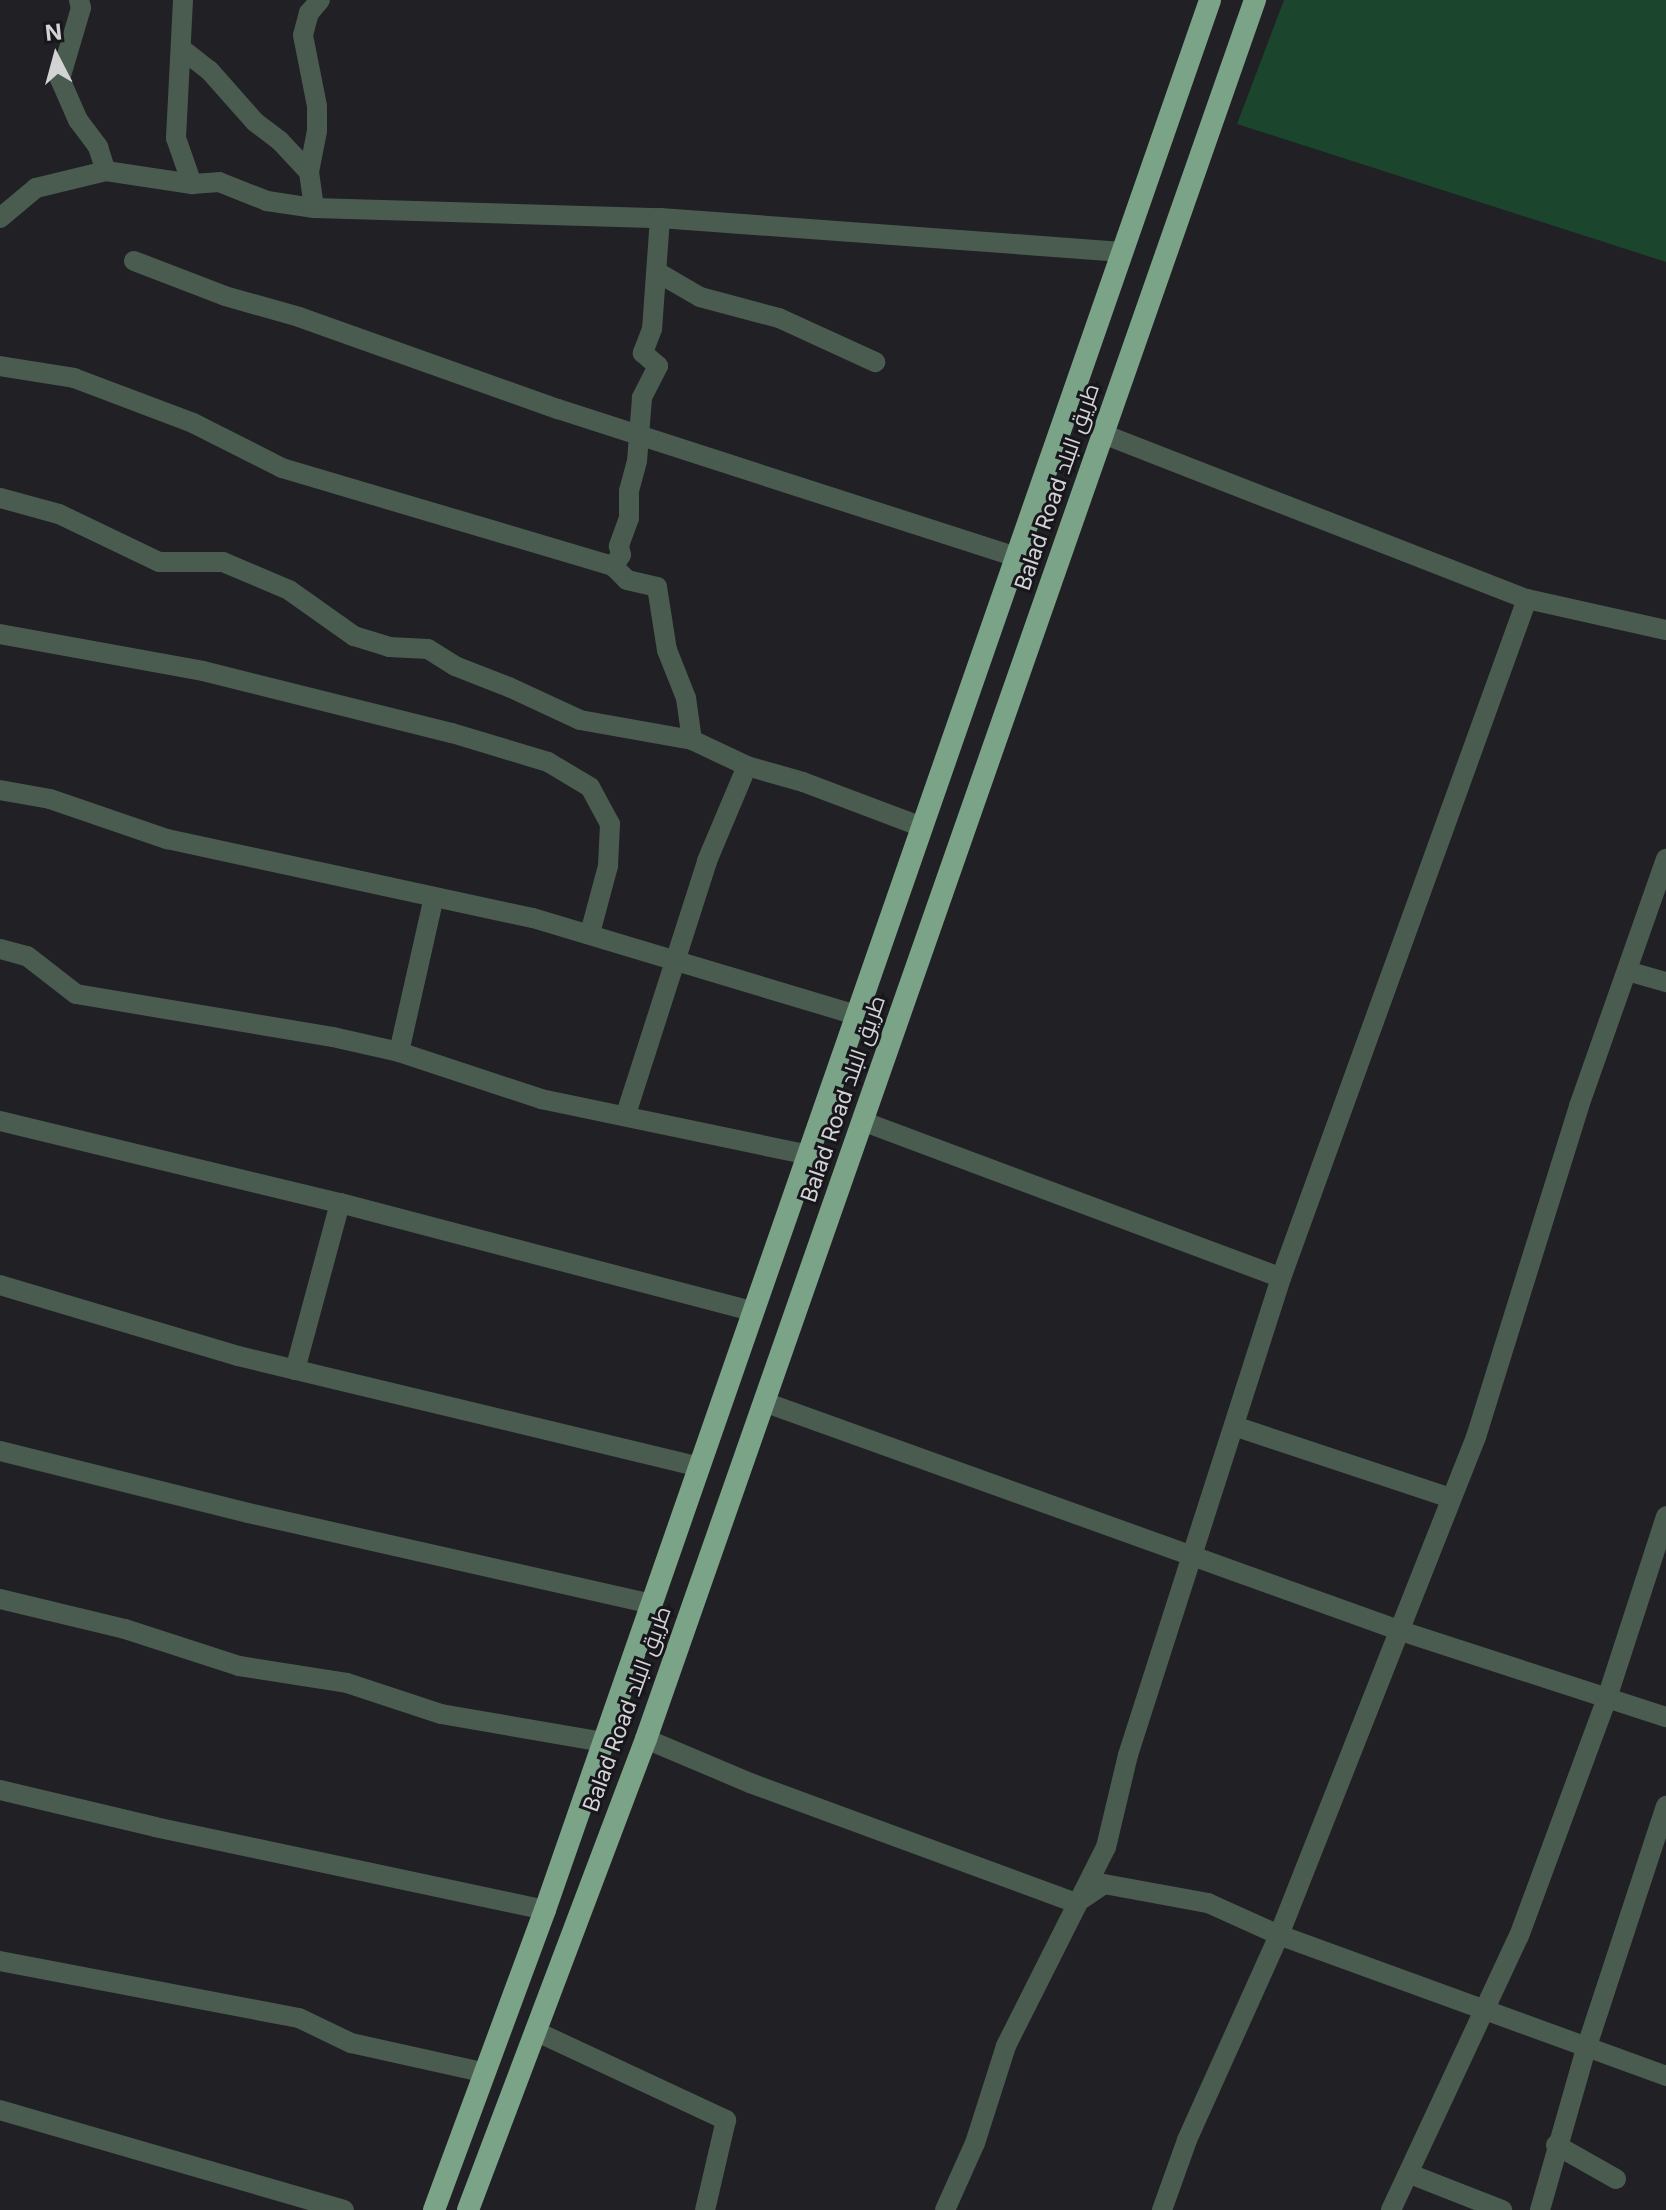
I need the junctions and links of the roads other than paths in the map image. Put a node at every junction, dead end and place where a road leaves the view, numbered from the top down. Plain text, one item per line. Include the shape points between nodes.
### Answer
1 (79, 0) edge
2 (183, 0) edge
3 (320, 0) edge
4 (1210, 0) edge
5 (1255, 0) edge
6 (183, 50) junction
7 (106, 171) junction
8 (309, 172) junction
9 (192, 184) junction
10 (314, 208) junction
11 (0, 218) edge
12 (660, 218) junction
13 (1122, 252) junction
14 (134, 261) dead end
15 (657, 272) junction
16 (875, 362) dead end
17 (0, 366) edge
18 (637, 433) junction
19 (1103, 434) junction
20 (0, 498) edge
21 (1016, 557) junction
22 (613, 566) junction
23 (1527, 599) junction
24 (1666, 630) edge
25 (0, 634) edge
26 (692, 740) junction
27 (747, 766) junction
28 (0, 790) edge
29 (922, 827) junction
30 (1666, 859) edge
31 (434, 897) junction
32 (590, 933) junction
33 (0, 949) edge
34 (678, 959) junction
35 (1627, 971) junction
36 (1666, 982) edge
37 (856, 1015) junction
38 (399, 1052) junction
39 (626, 1114) junction
40 (0, 1121) edge
41 (862, 1121) junction
42 (808, 1155) junction
43 (340, 1203) junction
44 (1281, 1278) junction
45 (0, 1285) edge
46 (753, 1311) junction
47 (295, 1370) junction
48 (764, 1402) junction
49 (1234, 1426) junction
50 (0, 1451) edge
51 (699, 1467) junction
52 (1451, 1498) junction
53 (1666, 1516) edge
54 (1194, 1555) junction
55 (0, 1599) edge
56 (651, 1604) junction
57 (1401, 1631) junction
58 (1607, 1698) junction
59 (1666, 1717) edge
60 (646, 1739) junction
61 (603, 1742) junction
62 (0, 1790) edge
63 (1666, 1806) edge
64 (1076, 1903) junction
65 (545, 1910) junction
66 (1279, 1935) junction
67 (0, 1961) edge
68 (1484, 2011) junction
69 (535, 2031) junction
70 (1586, 2049) junction
71 (482, 2072) junction
72 (1666, 2076) edge
73 (0, 2110) edge
74 (1556, 2145) junction
75 (1410, 2174) junction
76 (1616, 2179) dead end
77 (344, 2210) edge
78 (434, 2210) edge
79 (468, 2210) edge
80 (705, 2210) edge
81 (945, 2210) edge
82 (1162, 2210) edge
83 (1391, 2210) edge
84 (1502, 2210) edge
85 (1540, 2210) edge

1 - 7 street via 60,79
2 - 6 street
3 - 8 street via 309,13 303,35 317,106
4 - 13 highway, Balad Road طريق البلد
5 - 19 highway, Balad Road طريق البلد
6 - 8 street
6 - 9 street via 176,138
7 - 9 street
7 - 11 street via 36,188
8 - 10 street
9 - 10 street via 219,182 267,201
10 - 12 street
12 - 13 street
12 - 15 street
13 - 21 highway, Balad Road طريق البلد
14 - 18 street
15 - 16 street via 700,297 779,318
15 - 18 street via 652,329 643,353 658,366 642,398
17 - 22 street via 74,378 193,423 282,468
18 - 21 street
18 - 22 street via 629,518 621,555
19 - 23 street
19 - 41 highway, Balad Road طريق البلد
20 - 26 street via 59,514 159,562 223,562 289,590 354,636 389,647 428,649 580,720
21 - 29 highway, Balad Road طريق البلد
22 - 26 street via 627,580 657,587 667,650 686,698
23 - 24 street
23 - 44 street
25 - 32 street via 203,671 548,762 590,787 610,824 608,866
26 - 27 street
27 - 29 street
27 - 34 street via 707,861
28 - 31 street via 50,799 167,839
29 - 37 highway, Balad Road طريق البلد
30 - 35 street
31 - 32 street
31 - 38 street
32 - 34 street
33 - 38 street via 27,956 76,994
34 - 37 street
34 - 39 street
35 - 36 street
35 - 52 street via 1579,1106 1499,1371
37 - 42 highway, Balad Road طريق البلد
38 - 39 street via 541,1099
39 - 42 street
40 - 43 street
41 - 44 street
41 - 48 highway, Balad Road طريق البلد
42 - 46 highway, Balad Road طريق البلد
43 - 46 street
43 - 47 street
44 - 49 street
45 - 47 street
46 - 51 highway, Balad Road طريق البلد
47 - 51 street
48 - 54 street
48 - 60 highway, Balad Road طريق البلد
49 - 52 street
49 - 54 street
50 - 56 street
51 - 56 highway, Balad Road طريق البلد
52 - 57 street
53 - 58 street
54 - 57 street
54 - 64 street via 1128,1755 1106,1847
55 - 61 street via 125,1629 239,1666 347,1683 441,1714
56 - 61 highway, Balad Road طريق البلد
57 - 58 street
57 - 66 street
58 - 59 street
58 - 68 street via 1519,1936
60 - 64 street via 750,1783
60 - 69 highway, Balad Road طريق البلد
61 - 65 highway, Balad Road طريق البلد
62 - 65 street
63 - 70 street
64 - 66 street via 1104,1884 1134,1887 1208,1903
64 - 81 street via 1006,2046 975,2143
65 - 71 highway, Balad Road طريق البلد
66 - 68 street
66 - 82 street via 1187,2140
67 - 71 street via 299,2018 351,2043
68 - 70 street
68 - 75 street
69 - 79 highway, Balad Road طريق البلد
69 - 80 street via 726,2120
70 - 72 street
70 - 74 street
71 - 78 highway, Balad Road طريق البلد
73 - 77 street
74 - 76 street
74 - 85 street
75 - 83 street
75 - 84 street

